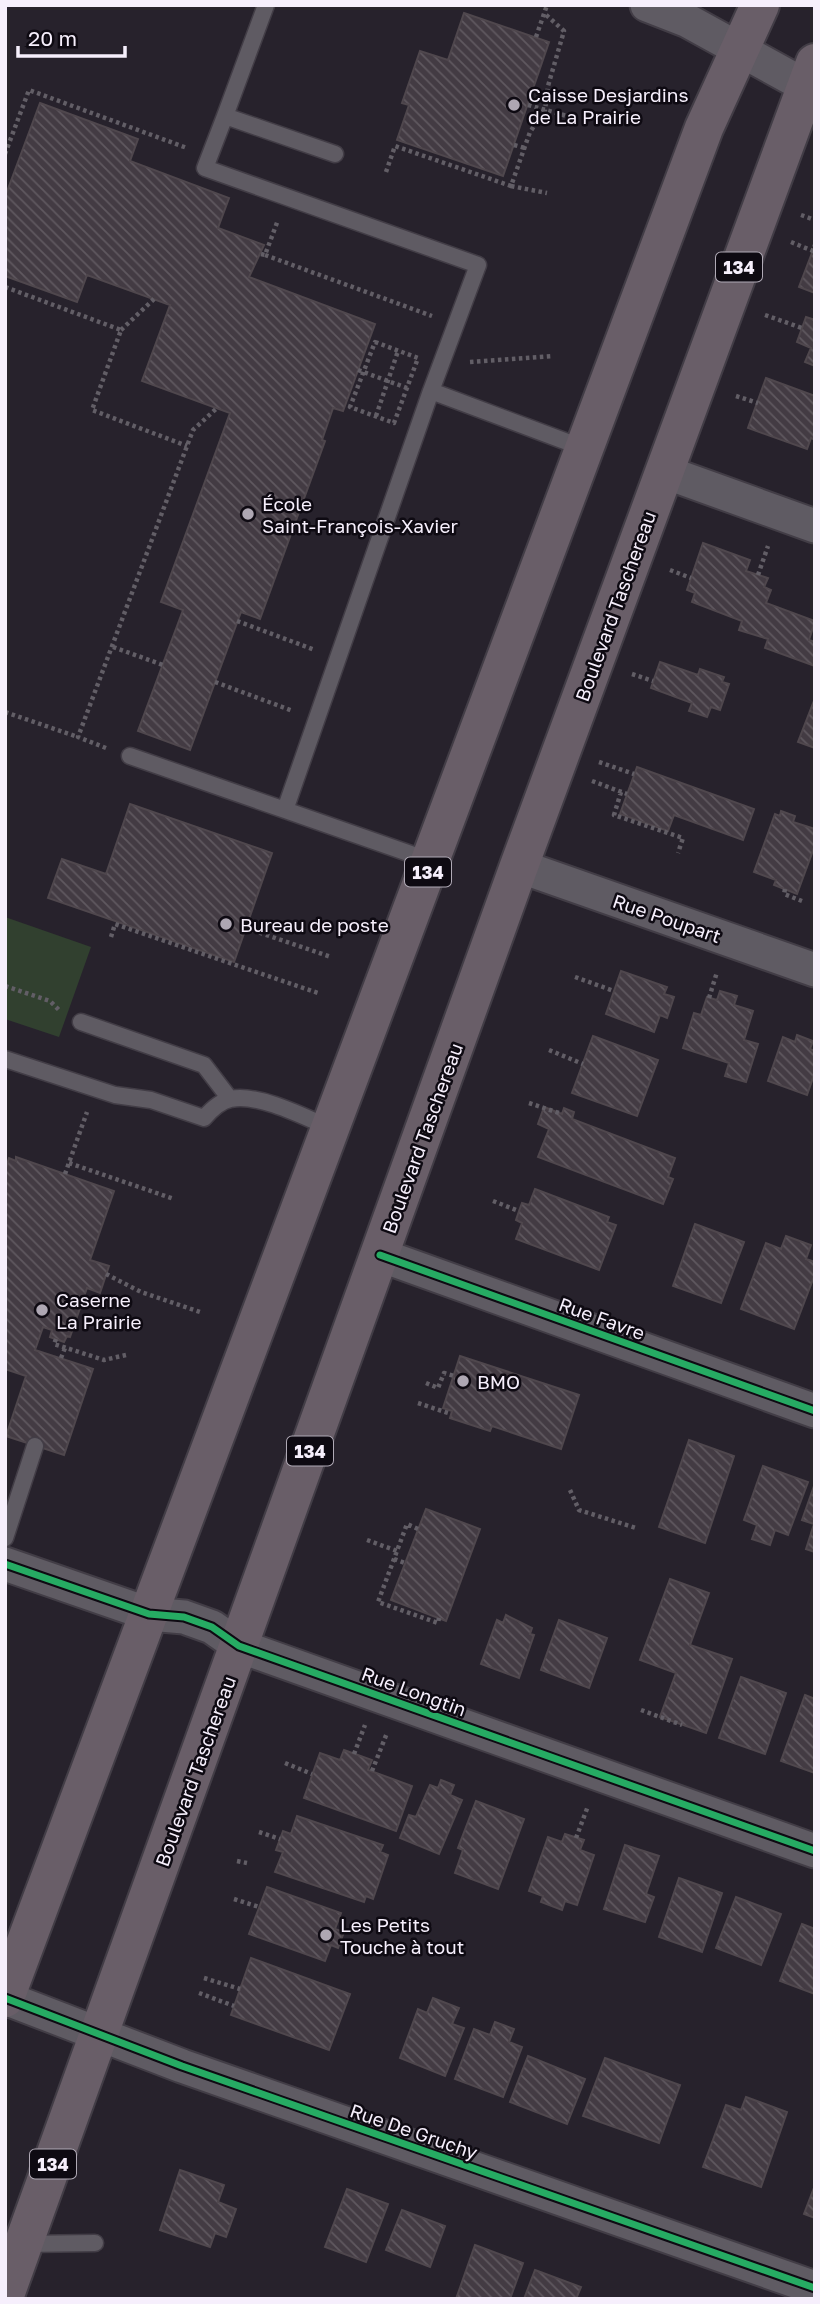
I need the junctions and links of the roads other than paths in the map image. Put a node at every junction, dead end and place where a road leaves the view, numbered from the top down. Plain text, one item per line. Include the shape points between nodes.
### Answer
1 (266, 5) edge
2 (647, 5) edge
3 (760, 5) edge
4 (740, 50) junction
5 (812, 80) edge
6 (225, 116) junction
7 (335, 154) dead end
8 (431, 391) junction
9 (586, 449) junction
10 (665, 472) junction
11 (815, 526) edge
12 (130, 756) road end
13 (285, 810) junction
14 (431, 862) junction
15 (519, 866) junction
16 (815, 970) edge
17 (74, 1019) road end
18 (5, 1059) edge
19 (230, 1099) junction
20 (332, 1129) junction
21 (380, 1255) junction
22 (815, 1411) edge
23 (35, 1446) dead end
24 (5, 1538) edge
25 (5, 1564) edge
26 (149, 1614) junction
27 (239, 1646) junction
28 (815, 1851) edge
29 (5, 1998) edge
30 (101, 2033) junction
31 (95, 2243) dead end
32 (24, 2244) junction
33 (815, 2288) edge
34 (5, 2295) edge

1 - 6 lane
2 - 4 street
3 - 4 main road, 134
4 - 5 street
4 - 9 main road, 134 via 704,128
5 - 10 main road, Boulevard Taschereau / 134
6 - 7 lane
6 - 8 lane via 205,167 478,265
8 - 9 lane
8 - 13 lane
9 - 14 main road, 134
10 - 11 street
10 - 15 main road, Boulevard Taschereau / 134
12 - 13 lane
13 - 14 lane
14 - 20 main road, 134
15 - 16 street, Rue Poupart
15 - 21 main road, Boulevard Taschereau / 134
17 - 19 lane via 204,1065
18 - 19 lane via 204,1118
19 - 20 lane via 276,1106
20 - 26 main road, 134
21 - 22 street, Rue Favre
21 - 27 main road, Boulevard Taschereau / 134
23 - 24 lane
25 - 26 street, Rue Longtin
26 - 27 street, Rue Longtin via 184,1617
26 - 29 main road, 134
27 - 28 street, Rue Longtin
27 - 30 main road, Boulevard Taschereau / 134
29 - 30 street, Rue De Gruchy
30 - 32 main road, Boulevard Taschereau / 134
30 - 33 street, Rue De Gruchy via 182,2066
31 - 32 lane
32 - 34 main road, Boulevard Taschereau / 134

